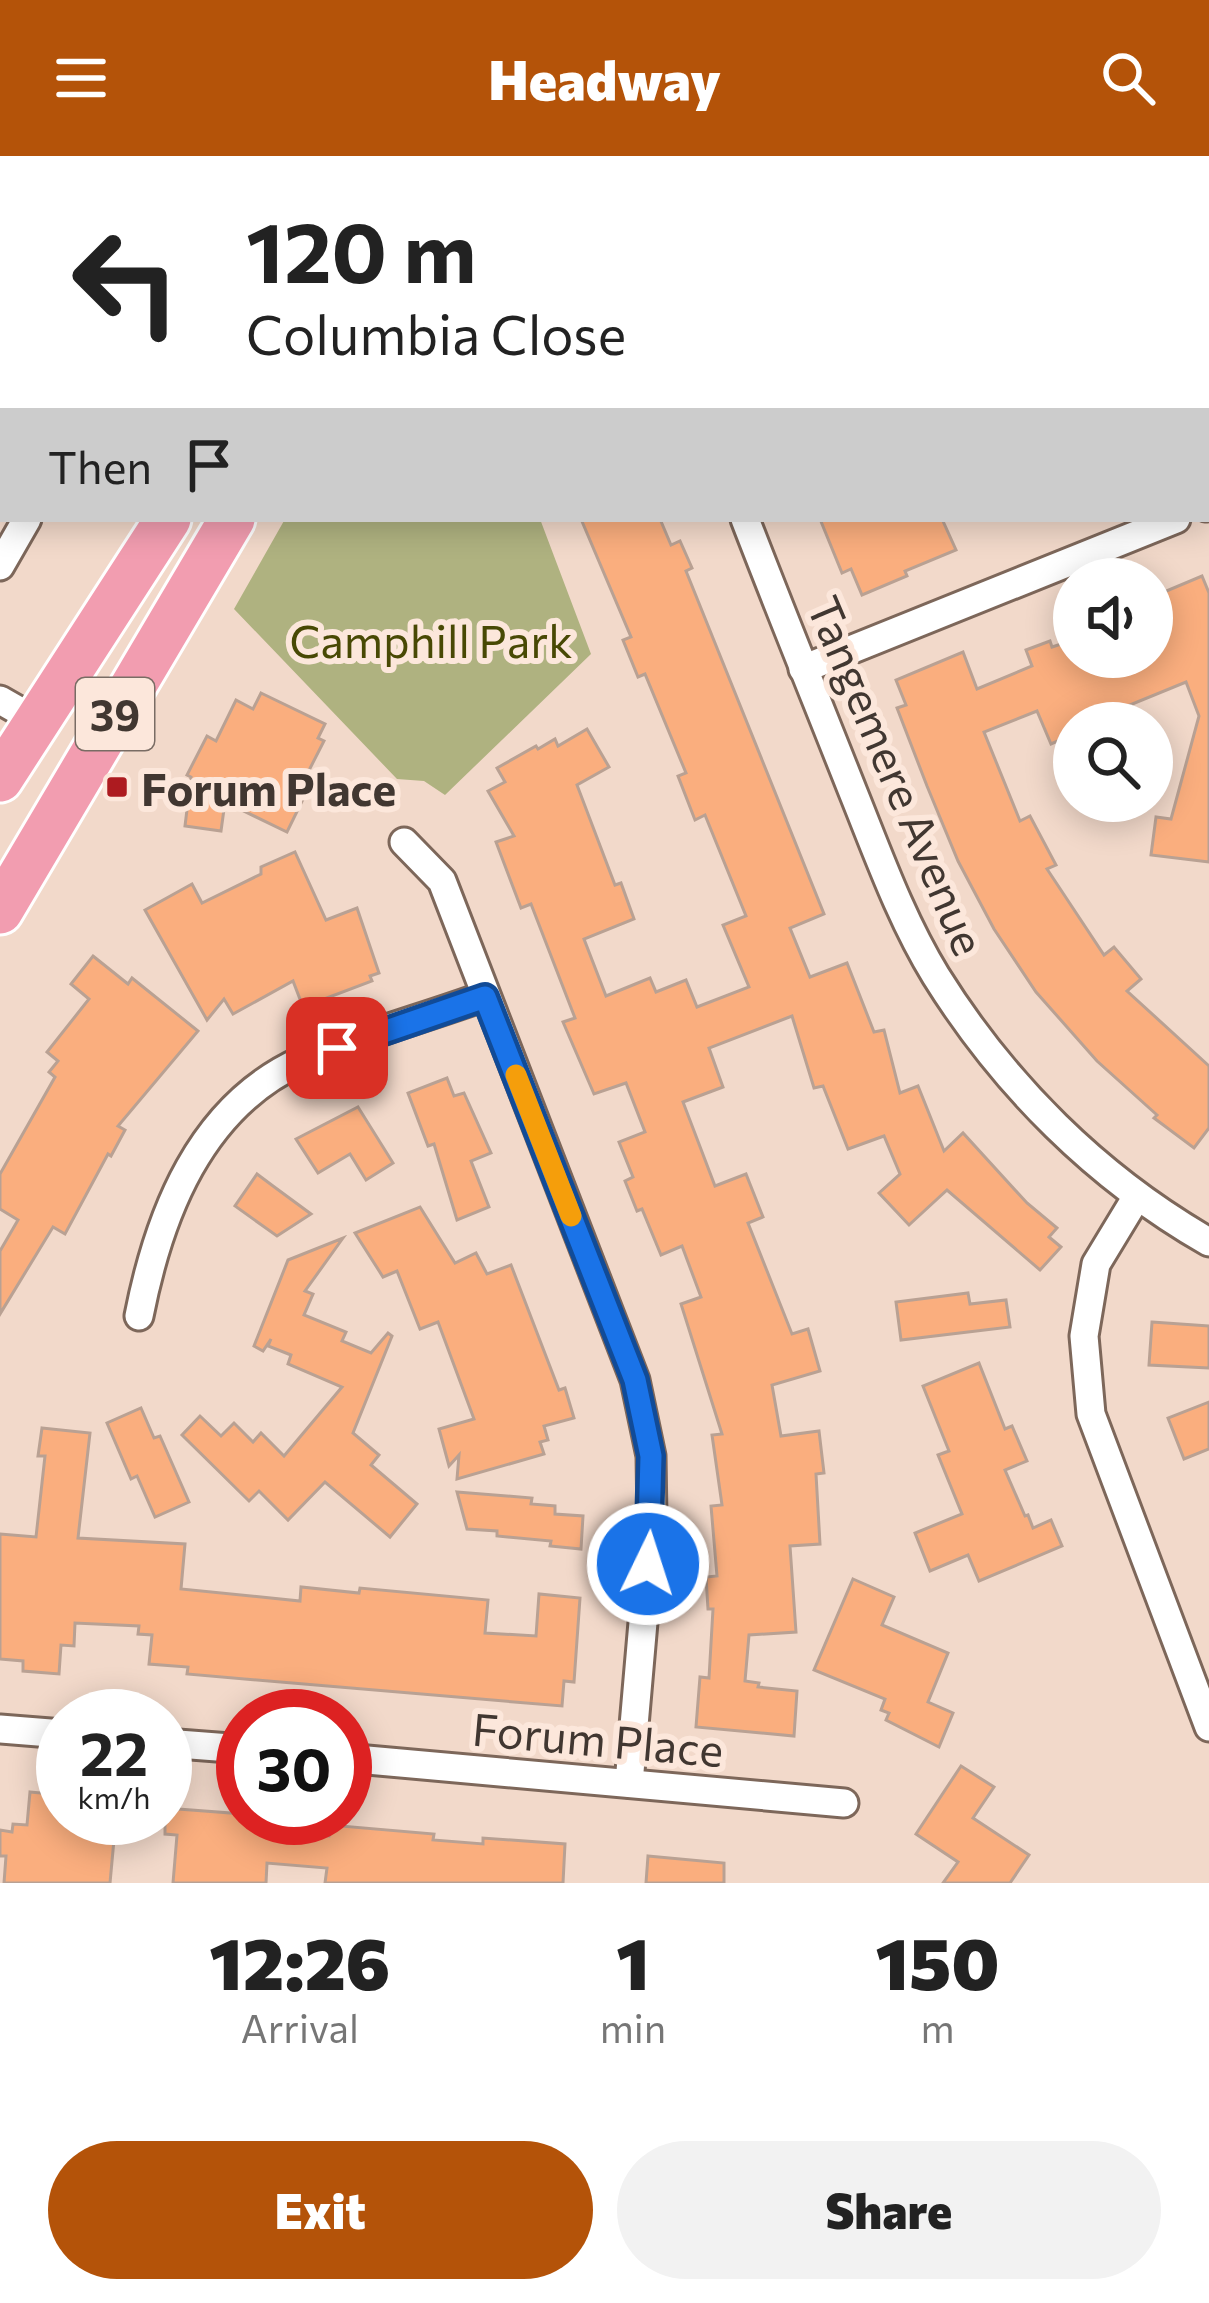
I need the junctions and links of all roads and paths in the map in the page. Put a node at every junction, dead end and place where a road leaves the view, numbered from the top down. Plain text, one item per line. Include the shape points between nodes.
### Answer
1 (25, 522) edge
2 (166, 522) edge
3 (230, 522) edge
4 (746, 522) edge
5 (1169, 522) edge
6 (0, 566) edge
7 (803, 669) junction
8 (17, 710) edge
9 (0, 779) edge
10 (404, 842) dead end
11 (0, 911) edge
12 (485, 997) junction
13 (1136, 1198) junction
14 (1209, 1242) edge
15 (139, 1316) dead end
16 (1209, 1727) edge
17 (0, 1729) edge
18 (36, 1732) edge
19 (372, 1760) edge
20 (629, 1783) junction
21 (844, 1803) dead end

1 - 6 street
2 - 8 main road, 39
3 - 11 main road, 39
4 - 7 street, Tangemere Avenue
5 - 7 street
7 - 13 street, Tangemere Avenue via 936,976 1004,1071
8 - 9 main road, 39
10 - 12 street via 442,880
12 - 15 street via 298,1062 234,1106 187,1166 151,1254
12 - 20 street via 635,1380 651,1456
13 - 14 street, Tangemere Avenue
13 - 16 street via 1096,1264 1084,1336 1091,1414
17 - 18 street
19 - 20 street, Forum Place
20 - 21 street, Forum Place

